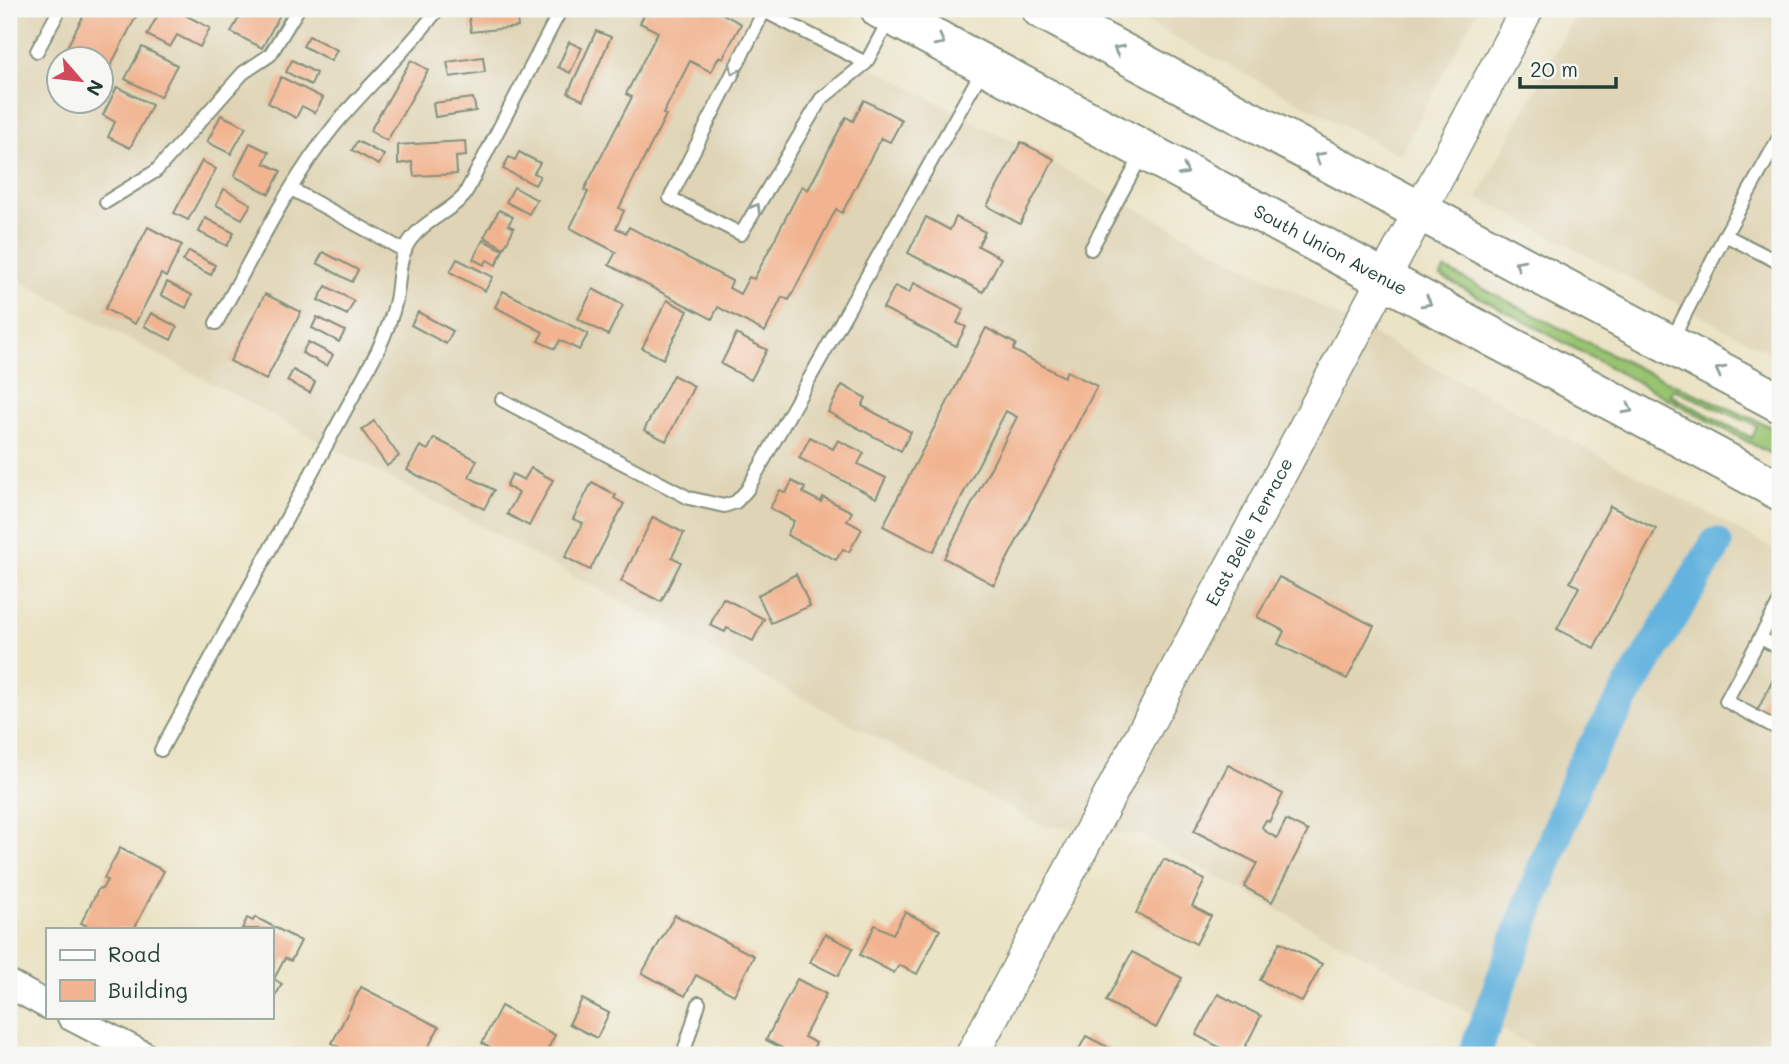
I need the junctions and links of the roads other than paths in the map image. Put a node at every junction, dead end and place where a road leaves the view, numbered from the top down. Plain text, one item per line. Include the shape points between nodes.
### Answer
1 (60, 9) edge
2 (298, 9) edge
3 (438, 9) edge
4 (561, 9) edge
5 (1041, 9) edge
6 (1527, 9) edge
7 (764, 10) edge
8 (885, 12) edge
9 (37, 51) dead end
10 (866, 63) junction
11 (985, 65) junction
12 (1780, 136) edge
13 (1144, 150) junction
14 (293, 190) junction
15 (106, 202) dead end
16 (1420, 211) junction
17 (1725, 235) junction
18 (1091, 248) dead end
19 (405, 251) junction
20 (1780, 263) edge
21 (1384, 279) junction
22 (216, 323) dead end
23 (1670, 344) junction
24 (502, 400) dead end
25 (1780, 403) edge
26 (1780, 491) edge
27 (1780, 601) edge
28 (1760, 638) junction
29 (1780, 648) edge
30 (1780, 730) edge
31 (161, 750) dead end
32 (9, 984) edge
33 (46, 1003) edge
34 (699, 1003) dead end
35 (73, 1018) edge
36 (144, 1055) edge
37 (683, 1055) edge
38 (972, 1055) edge

1 - 9 lane
2 - 15 lane via 270,55 243,73 156,172
3 - 14 lane via 336,125
4 - 19 lane via 464,196 417,232
16 -> 5 main road
6 - 16 street, East Belle Terrace
7 - 10 lane
7 -> 10 lane via 670,198 741,234 821,99
8 - 10 lane
8 -> 11 main road, South Union Avenue
11 - 13 main road, South Union Avenue
11 - 24 lane via 747,490 736,502 724,506 689,498
12 - 17 lane
13 - 18 lane
13 -> 21 main road, South Union Avenue
14 - 19 lane
14 - 22 lane
16 - 21 street, East Belle Terrace
23 -> 16 main road
17 - 20 lane
17 - 23 lane
19 - 31 lane via 396,299 377,352
21 -> 26 main road, South Union Avenue
21 - 38 street, East Belle Terrace
25 -> 23 main road
27 - 28 lane
28 - 29 lane
28 - 30 lane via 1726,701
32 - 33 street
34 - 37 lane
35 - 36 street

